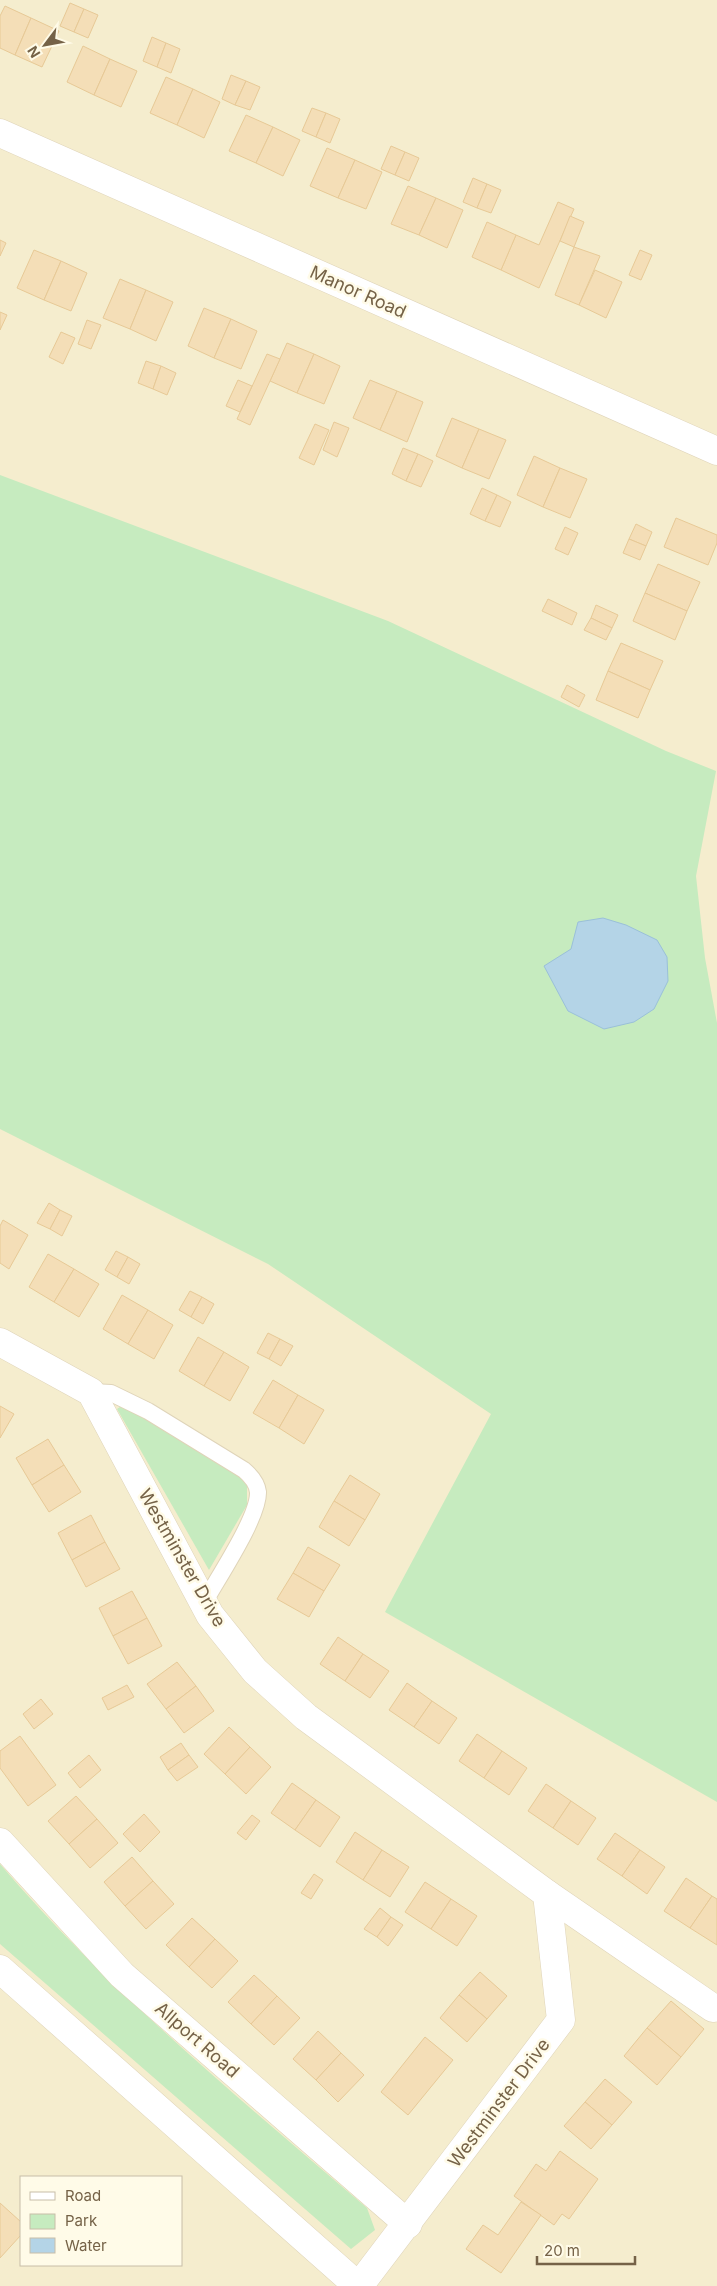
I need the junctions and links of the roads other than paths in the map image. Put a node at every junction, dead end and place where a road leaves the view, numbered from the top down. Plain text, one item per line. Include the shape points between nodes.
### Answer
1 (0, 133) edge
2 (717, 451) edge
3 (0, 1342) edge
4 (91, 1392) junction
5 (204, 1603) junction
6 (0, 1842) edge
7 (548, 1894) junction
8 (0, 1969) edge
9 (712, 2008) dead end
10 (408, 2224) junction
11 (358, 2286) edge

1 - 2 street, Manor Road
3 - 4 street
4 - 5 street, Westminster Drive
4 - 5 lane via 111,1393 148,1411 253,1478 258,1492 254,1512
5 - 7 street, Westminster Drive via 210,1615 256,1671 306,1717
6 - 10 street, Allport Road via 122,1975
7 - 9 street, Westminster Drive
7 - 10 street, Westminster Drive via 561,2020
8 - 11 street
10 - 11 street, Westminster Drive

